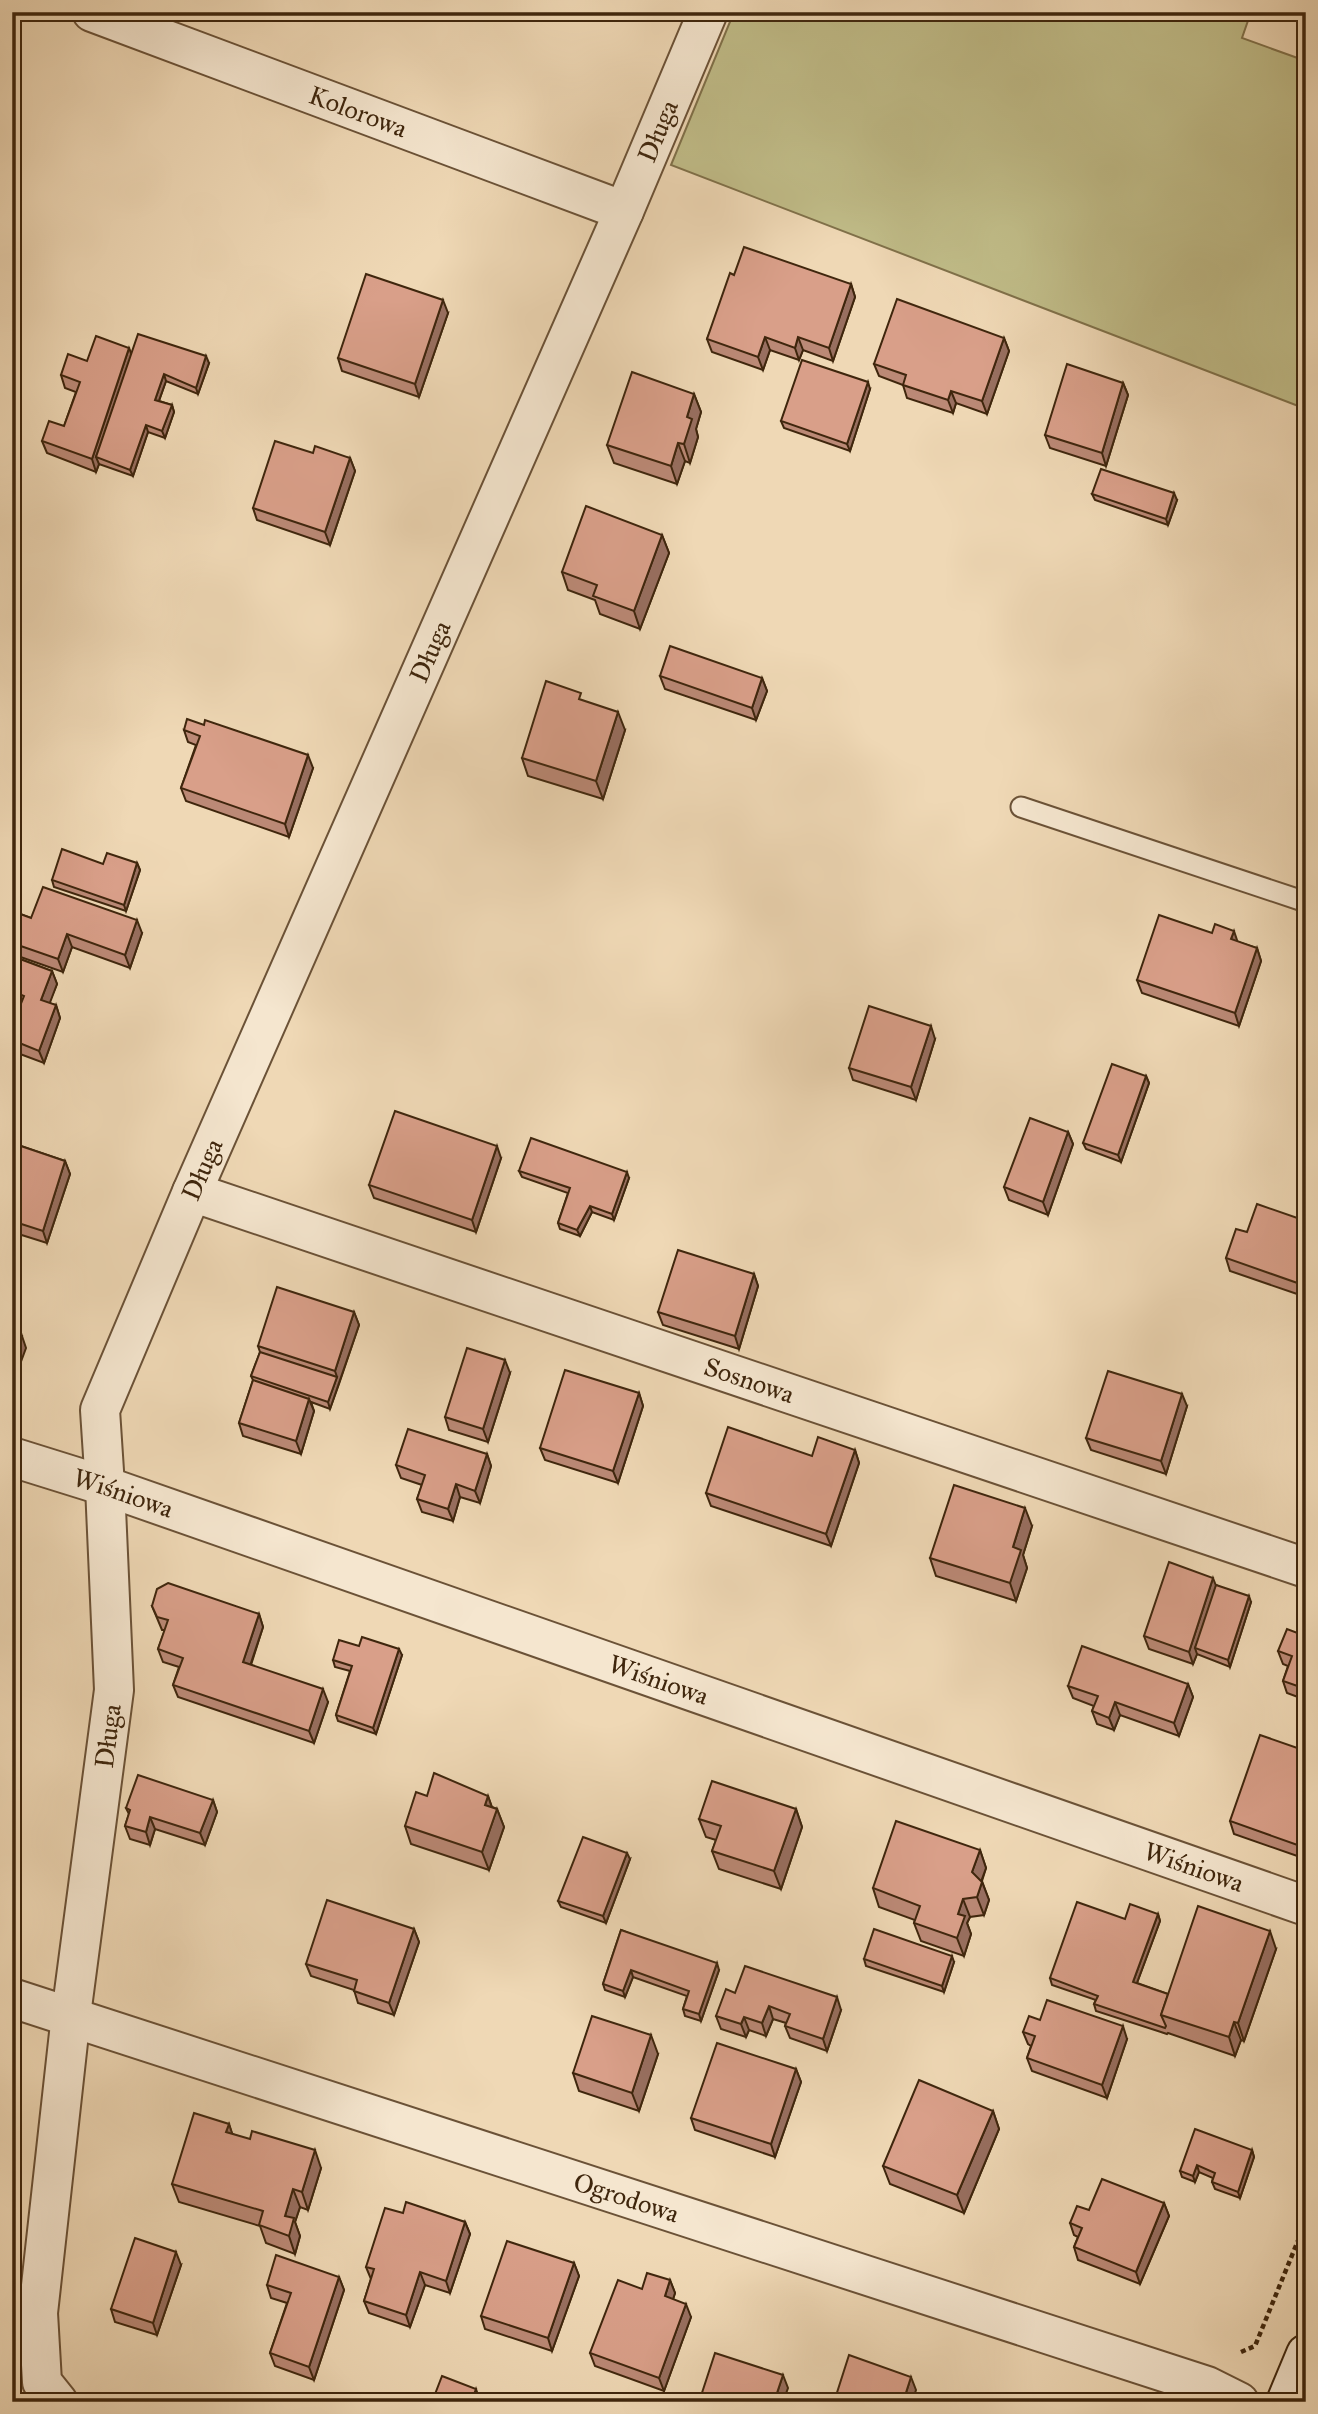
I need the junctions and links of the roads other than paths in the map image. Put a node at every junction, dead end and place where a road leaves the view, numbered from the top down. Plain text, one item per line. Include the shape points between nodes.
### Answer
1 (92, 12) edge
2 (708, 12) edge
3 (624, 211) junction
4 (1021, 807) dead end
5 (1306, 901) edge
6 (192, 1192) junction
7 (12, 1457) edge
8 (105, 1486) junction
9 (1306, 1568) edge
10 (1306, 1906) edge
11 (12, 1998) edge
12 (71, 2015) junction
13 (1306, 2354) edge
14 (1223, 2394) edge
15 (58, 2402) edge
16 (1286, 2402) edge

1 - 3 street, Kolorowa
2 - 3 street, Długa
3 - 6 street, Długa
4 - 5 lane
6 - 8 street, Długa via 100,1410
6 - 9 street, Sosnowa
7 - 8 street, Wiśniowa
8 - 10 street, Wiśniowa
8 - 12 street, Długa via 114,1689
11 - 12 street, Ogrodowa
12 - 14 street, Ogrodowa
12 - 15 street, Długa via 37,2314 42,2382
13 - 16 street

